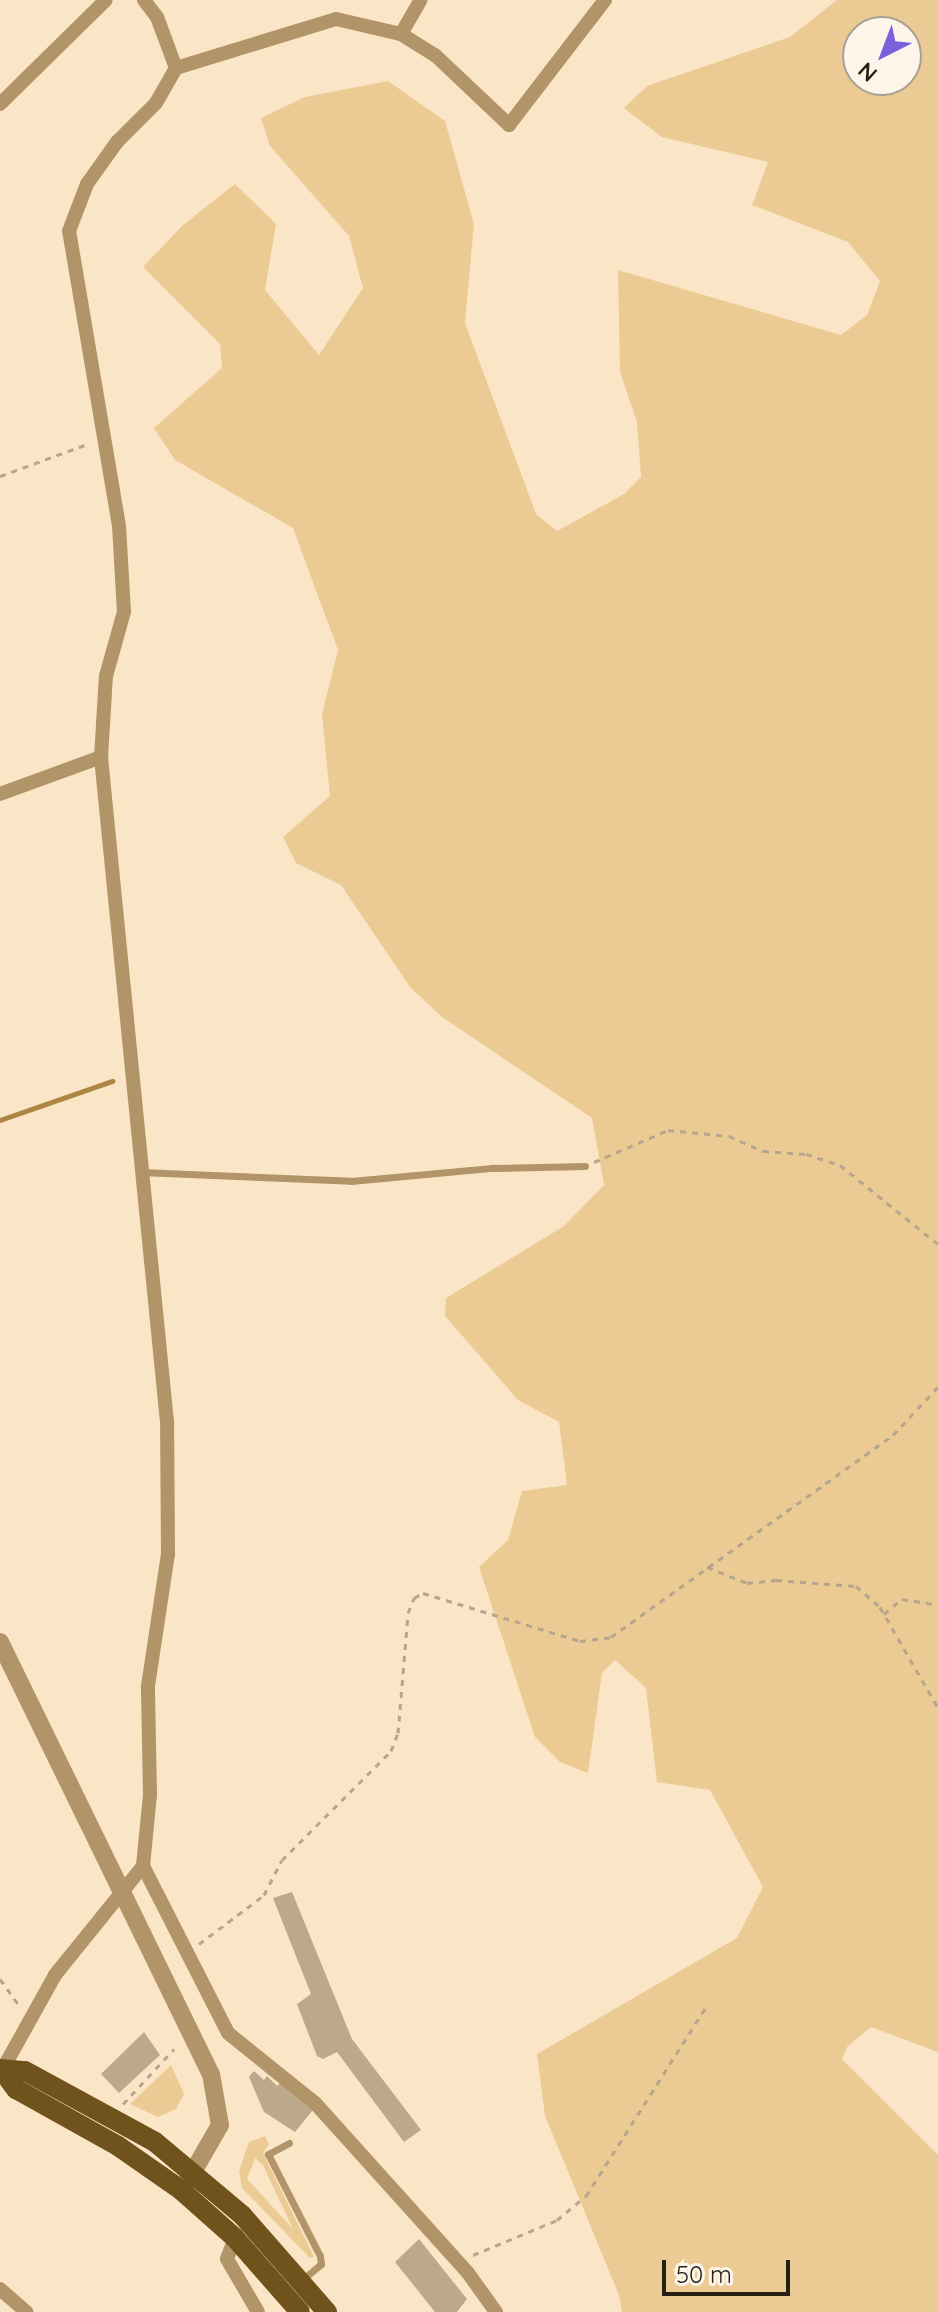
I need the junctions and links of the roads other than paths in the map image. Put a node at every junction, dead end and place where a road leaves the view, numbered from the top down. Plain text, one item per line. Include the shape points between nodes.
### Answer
1 (106, 0) edge
2 (144, 0) edge
3 (421, 0) edge
4 (605, 0) edge
5 (401, 34) junction
6 (176, 68) junction
7 (0, 104) edge
8 (101, 757) junction
9 (0, 794) edge
10 (585, 1166) road end
11 (139, 1172) junction
12 (0, 1642) edge
13 (143, 1866) junction
14 (123, 1894) junction
15 (1, 2071) edge
16 (289, 2143) dead end
17 (194, 2172) junction
18 (181, 2190) junction
19 (235, 2238) junction
20 (302, 2280) junction
21 (0, 2289) edge
22 (26, 2312) edge
23 (258, 2312) edge
24 (300, 2312) edge
25 (327, 2312) edge
26 (496, 2312) edge

1 - 7 street
2 - 6 street via 157,17
3 - 5 street
4 - 5 street via 509,125 465,79
5 - 6 street via 336,19
6 - 8 street via 156,103 117,142 87,184 69,231 119,526 124,612 106,676
8 - 9 street
8 - 11 street
10 - 11 lane via 351,1181
11 - 13 street via 170,1459 168,1554 148,1686 150,1795
12 - 14 street
13 - 14 street
13 - 26 street via 234,2040 303,2091 459,2263
14 - 15 street via 55,1975
14 - 17 street via 219,2098 220,2125
15 - 17 main road via 25,2071 93,2104
15 - 18 main road via 16,2089 118,2146
16 - 20 lane via 268,2154 320,2256 321,2264
17 - 18 street
17 - 20 main road
18 - 19 main road
19 - 23 street via 227,2259
19 - 24 main road
20 - 25 main road
21 - 22 street

